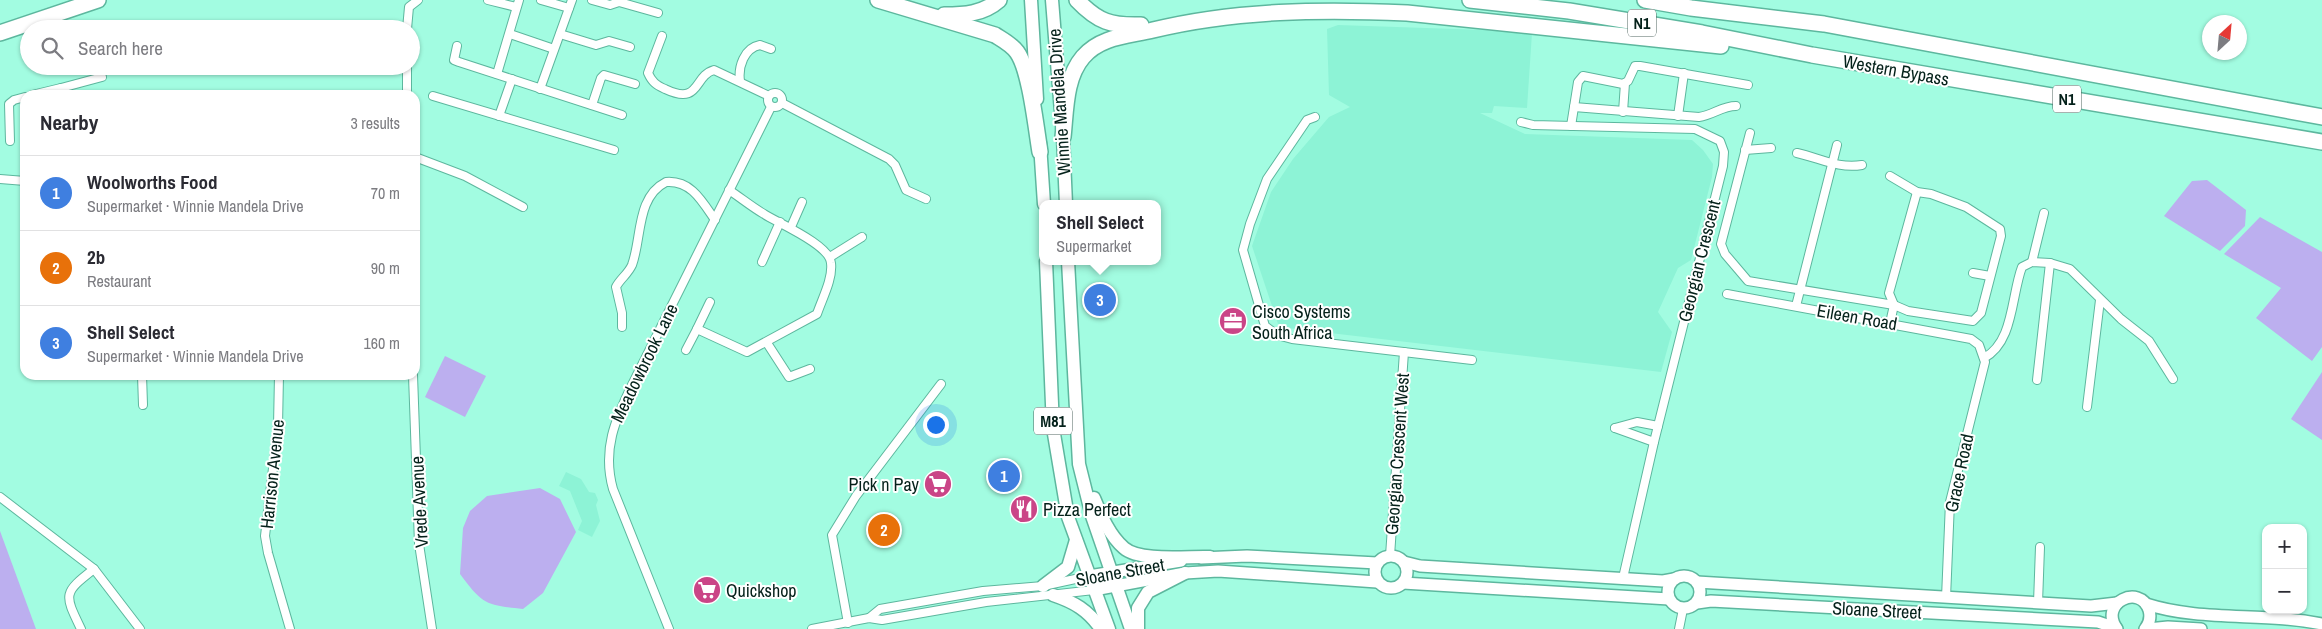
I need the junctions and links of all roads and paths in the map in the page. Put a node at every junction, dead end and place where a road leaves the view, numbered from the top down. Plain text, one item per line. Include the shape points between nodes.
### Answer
1 (98, 0) edge
2 (418, 0) edge
3 (488, 0) edge
4 (541, 0) edge
5 (572, 0) edge
6 (592, 0) edge
7 (878, 0) edge
8 (999, 0) edge
9 (1031, 0) edge
10 (1052, 0) edge
11 (1077, 0) edge
12 (1470, 0) edge
13 (1645, 0) edge
14 (1690, 0) edge
15 (518, 4) edge
16 (569, 8) junction
17 (658, 13) dead end
18 (927, 14) junction
19 (39, 20) edge
20 (408, 20) edge
21 (1824, 24) junction
22 (20, 26) edge
23 (1167, 26) junction
24 (0, 33) edge
25 (510, 34) junction
26 (560, 34) junction
27 (662, 36) dead end
28 (457, 46) dead end
29 (630, 47) dead end
30 (554, 49) junction
31 (771, 49) dead end
32 (1812, 55) junction
33 (1684, 73) junction
34 (497, 74) junction
35 (407, 75) edge
36 (102, 77) dead end
37 (512, 79) junction
38 (740, 81) junction
39 (1625, 83) junction
40 (635, 84) dead end
41 (1748, 85) dead end
42 (540, 89) junction
43 (66, 90) edge
44 (407, 90) edge
45 (433, 96) dead end
46 (769, 96) junction
47 (20, 98) edge
48 (782, 103) junction
49 (592, 105) junction
50 (1736, 106) dead end
51 (772, 107) junction
52 (1574, 107) junction
53 (1623, 112) junction
54 (622, 115) dead end
55 (499, 116) junction
56 (1678, 116) junction
57 (1315, 117) dead end
58 (2322, 117) edge
59 (1521, 122) dead end
60 (1571, 126) junction
61 (1750, 133) dead end
62 (1063, 137) junction
63 (10, 140) dead end
64 (2322, 142) edge
65 (1837, 145) dead end
66 (1771, 148) dead end
67 (614, 150) dead end
68 (1745, 150) junction
69 (1040, 152) junction
70 (1797, 152) dead end
71 (420, 160) edge
72 (1832, 165) junction
73 (1862, 166) dead end
74 (1890, 176) dead end
75 (0, 180) edge
76 (20, 180) edge
77 (729, 190) junction
78 (1916, 192) junction
79 (926, 199) dead end
80 (1044, 200) edge
81 (1066, 200) edge
82 (802, 202) dead end
83 (523, 207) dead end
84 (2044, 213) dead end
85 (715, 220) junction
86 (780, 222) junction
87 (790, 227) junction
88 (862, 238) dead end
89 (830, 258) junction
90 (762, 262) dead end
91 (2032, 262) junction
92 (2050, 263) junction
93 (1046, 265) edge
94 (1068, 265) edge
95 (1973, 273) dead end
96 (1990, 276) junction
97 (1800, 290) junction
98 (1727, 294) dead end
99 (2100, 300) junction
100 (710, 302) dead end
101 (1894, 304) junction
102 (1796, 306) junction
103 (1890, 323) junction
104 (622, 328) dead end
105 (697, 330) junction
106 (767, 343) junction
107 (1982, 349) joint
108 (686, 350) dead end
109 (1404, 352) junction
110 (1984, 358) junction
111 (1472, 360) dead end
112 (810, 369) dead end
113 (2173, 379) dead end
114 (142, 380) edge
115 (279, 380) edge
116 (413, 380) edge
117 (2037, 380) dead end
118 (941, 384) dead end
119 (142, 406) dead end
120 (2087, 407) dead end
121 (1658, 426) junction
122 (1654, 442) junction
123 (1078, 464) junction
124 (0, 497) edge
125 (1076, 538) junction
126 (2040, 547) dead end
127 (1390, 556) junction
128 (1210, 557) junction
129 (1404, 562) junction
130 (1377, 564) junction
131 (94, 569) junction
132 (1111, 572) junction
133 (1185, 573) junction
134 (1089, 576) junction
135 (1623, 578) junction
136 (1674, 579) junction
137 (1377, 582) junction
138 (1698, 582) junction
139 (1404, 583) junction
140 (1043, 586) junction
141 (1116, 587) junction
142 (1094, 590) junction
143 (1053, 595) junction
144 (1946, 598) junction
145 (1669, 599) junction
146 (1697, 603) junction
147 (2037, 603) junction
148 (2117, 603) junction
149 (2146, 604) junction
150 (2077, 606) junction
151 (1683, 608) junction
152 (2005, 617) junction
153 (869, 618) junction
154 (2058, 620) junction
155 (2082, 622) junction
156 (848, 623) junction
157 (2322, 624) edge
158 (2117, 628) edge
159 (81, 629) edge
160 (140, 629) edge
161 (290, 629) edge
162 (432, 629) edge
163 (669, 629) edge
164 (812, 629) edge
165 (1101, 629) edge
166 (1109, 629) edge
167 (1131, 629) edge
168 (1138, 629) edge
169 (1679, 629) edge
170 (2146, 629) edge
171 (2201, 629) edge

1 - 19 highway
2 - 20 street via 409,7
3 - 15 street
4 - 16 street
5 - 16 street
6 - 17 street via 610,5 619,2
7 - 18 highway
8 - 18 highway via 986,10 972,14
9 - 69 main road, Winnie Mandela Drive
10 - 62 main road, Winnie Mandela Drive
11 - 23 highway via 1109,24
12 - 32 highway, Western Bypass / N1 via 1579,12
13 - 21 highway, Western Bypass / N1
14 - 21 highway
15 - 25 street
16 - 26 street
18 - 69 highway via 995,35 1018,53 1030,95
21 - 58 highway, Western Bypass / N1
22 - 24 highway
23 - 32 highway via 1307,11 1406,13
23 - 62 highway via 1110,39 1083,56 1070,82
25 - 30 street
25 - 34 street
26 - 29 street via 596,46 609,41
26 - 30 street
27 - 38 street via 648,73 657,85 685,95 714,70
28 - 34 street via 454,60
30 - 42 street
31 - 38 street via 760,45 750,50 739,67
32 - 64 highway, Western Bypass / N1
33 - 39 street via 1635,66
33 - 41 street
33 - 56 street
34 - 37 street
35 - 44 street
36 - 43 street
37 - 42 street
37 - 55 street
38 - 46 street
39 - 52 street via 1583,76 1578,82
39 - 53 street
40 - 49 street via 604,75
42 - 49 street
45 - 55 street
46 - 48 street via 779,94 783,98
46 - 51 street via 768,102
47 - 63 street via 9,104
48 - 51 street via 777,108
48 - 79 street via 888,158 895,165 906,190
49 - 54 street
50 - 56 street via 1726,106 1699,117
51 - 77 street, Meadowbrook Lane
52 - 53 street
52 - 60 street
53 - 56 street
55 - 67 street
57 - 109 street, Georgian Crescent West via 1307,120 1267,179 1246,236 1244,259 1261,315 1270,331 1283,337
59 - 60 street, Georgian Crescent
60 - 121 street, Georgian Crescent via 1695,129 1720,141 1724,152
61 - 68 street
62 - 81 main road, Winnie Mandela Drive
65 - 72 street
66 - 68 street
68 - 97 street via 1721,240 1722,249 1750,282
69 - 80 main road, Winnie Mandela Drive
70 - 72 street
71 - 83 street via 465,176
72 - 73 street
72 - 97 street
74 - 78 street
75 - 76 street
77 - 85 street, Meadowbrook Lane
77 - 86 street
78 - 96 street via 1966,207 1997,226 2001,236
78 - 101 street via 1889,293
82 - 87 street
84 - 91 street
85 - 104 street via 700,197 683,184 666,182 652,193 644,209 632,266 616,287
85 - 163 street, Meadowbrook Lane via 624,400 610,440 609,475 613,489
86 - 87 street
86 - 90 street
87 - 89 street
88 - 89 street
89 - 106 street via 830,275 817,314
91 - 92 street
91 - 110 street via 2021,270 1998,348
92 - 99 street via 2070,268
92 - 117 street
93 - 125 main road, M81 via 1053,428 1068,517
94 - 123 main road, M81
95 - 96 street
96 - 101 street via 1981,313 1973,321 1908,311
97 - 101 street
97 - 102 street
98 - 102 street, Eileen Road
99 - 113 street via 2149,341
99 - 120 street
100 - 105 street
101 - 103 street
102 - 103 street, Eileen Road
103 - 107 street, Eileen Road via 1971,339
105 - 106 street via 747,352
105 - 108 street
106 - 112 street via 789,377
107 - 110 street, Grace Road
109 - 111 street, Georgian Crescent West
109 - 127 street, Georgian Crescent West
110 - 144 street, Grace Road via 1950,502
114 - 119 street
115 - 161 street, Harrison Avenue via 278,426 265,536
116 - 162 street, Vrede Avenue via 420,544
118 - 156 street via 856,496 832,535
121 - 122 street, Georgian Crescent
121 - 122 street via 1637,422 1615,428
122 - 135 street, Georgian Crescent
123 - 128 main road via 1101,515 1124,548 1144,556
123 - 132 main road, M81
124 - 131 street
125 - 134 main road, M81
125 - 140 main road via 1068,567
126 - 147 street
127 - 129 street
127 - 130 street via 1380,559
128 - 130 street, Sloane Street via 1247,556
128 - 132 street, Sloane Street
129 - 135 street via 1420,566
129 - 139 street via 1408,573
130 - 137 street via 1374,572
131 - 159 street via 72,588 68,597
131 - 160 street
132 - 134 street, Sloane Street
132 - 141 main road, M81
133 - 137 street, Sloane Street via 1248,572
133 - 141 street, Sloane Street
133 - 168 main road via 1148,592 1138,608
134 - 140 street, Sloane Street
134 - 142 main road, M81
135 - 136 street
136 - 138 street via 1684,575
136 - 145 street via 1668,588
137 - 139 street via 1388,589
138 - 144 street, Sloane Street
138 - 146 street via 1701,593
139 - 145 street
140 - 153 street, Sloane Street via 983,591 880,609
141 - 142 street, Sloane Street
141 - 167 main road, M81
142 - 143 street, Sloane Street
142 - 166 main road, M81
143 - 153 street, Sloane Street via 986,602 882,620
143 - 165 main road via 1090,614
144 - 147 street, Sloane Street
144 - 152 street via 1949,607 1993,612
145 - 151 street via 1674,606
146 - 151 street
146 - 152 street, Sloane Street via 1711,601
147 - 150 street, Sloane Street
147 - 154 street via 2040,611
148 - 149 street, Sloane Street via 2134,597
148 - 150 street, Sloane Street
148 - 158 street via 2112,612
149 - 157 street via 2173,612
149 - 170 street via 2150,614
150 - 155 street
151 - 169 street
152 - 154 street, Sloane Street
153 - 156 street, Sloane Street
154 - 155 street, Sloane Street
155 - 158 street, Sloane Street via 2098,622
156 - 164 street, Sloane Street
170 - 171 street

